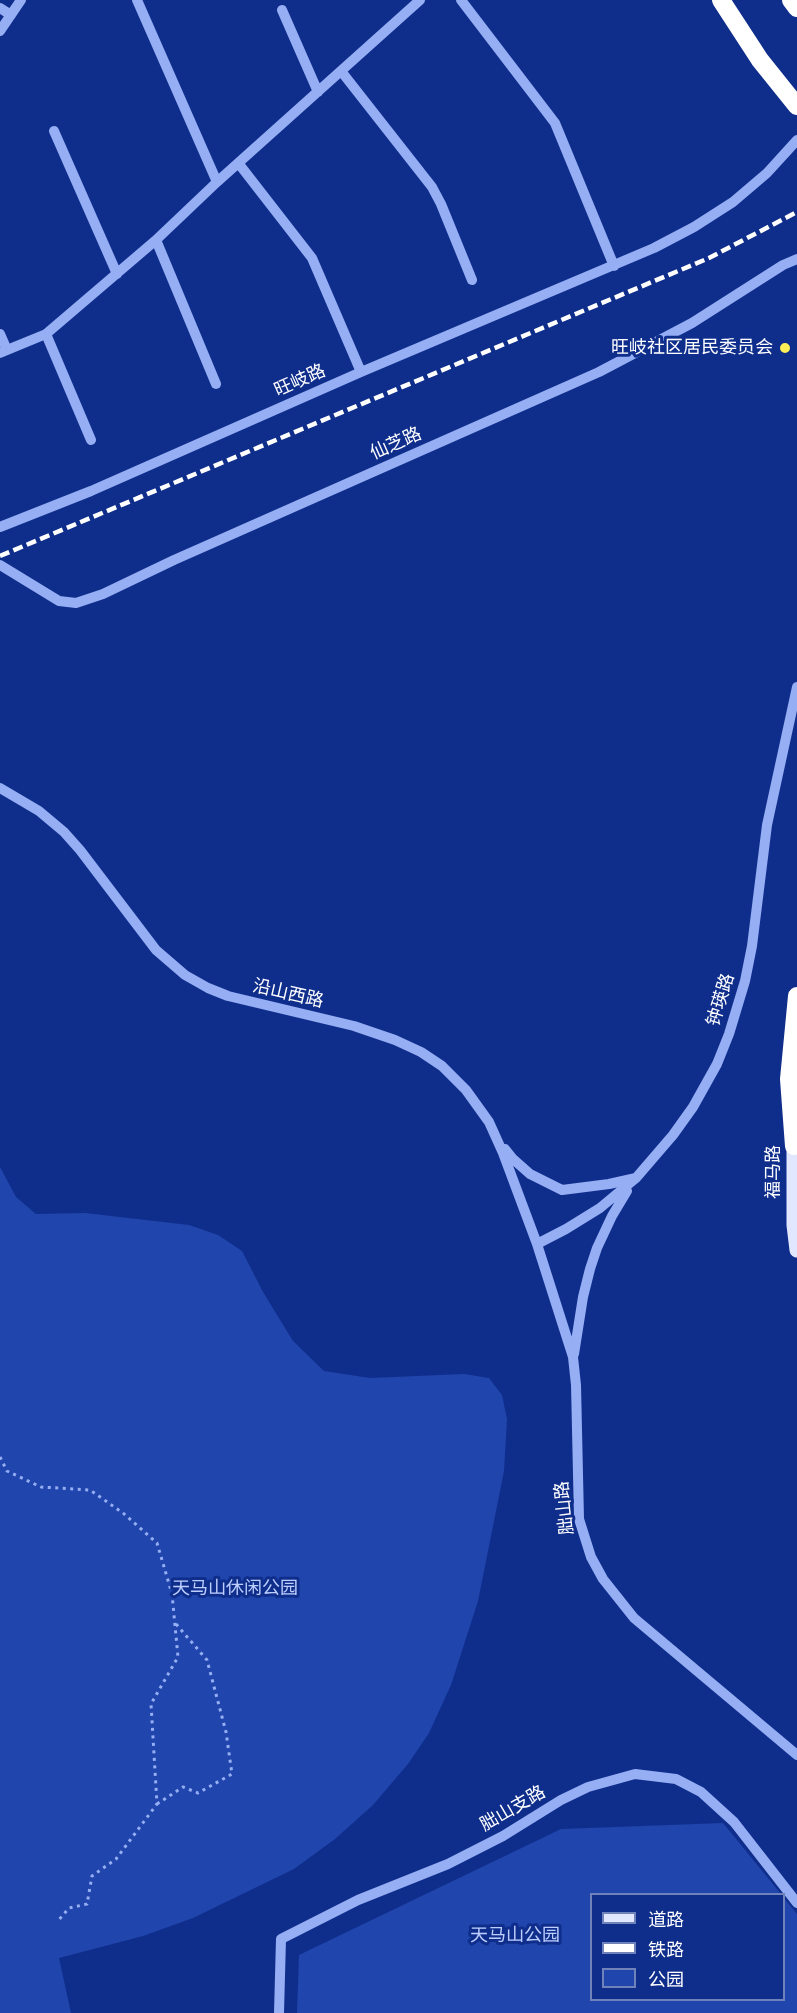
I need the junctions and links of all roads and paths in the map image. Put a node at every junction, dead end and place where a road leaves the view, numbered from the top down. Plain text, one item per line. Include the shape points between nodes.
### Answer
1 (21, 0) edge
2 (420, 0) edge
3 (461, 0) edge
4 (721, 0) edge
5 (790, 0) edge
6 (142, 2) edge
7 (0, 8) edge
8 (797, 8) edge
9 (282, 10) dead end
10 (10, 15) junction
11 (0, 30) edge
12 (341, 71) junction
13 (318, 92) junction
14 (797, 106) edge
15 (54, 131) dead end
16 (797, 140) edge
17 (239, 164) junction
18 (217, 182) junction
19 (156, 240) junction
20 (797, 259) edge
21 (614, 266) junction
22 (117, 274) junction
23 (472, 280) dead end
24 (0, 334) edge
25 (46, 334) junction
26 (3, 352) edge
27 (361, 372) junction
28 (216, 384) dead end
29 (91, 440) dead end
30 (0, 526) edge
31 (0, 565) edge
32 (797, 687) edge
33 (0, 788) edge
34 (797, 996) edge
35 (797, 1093) edge
36 (496, 1137) junction
37 (794, 1146) junction
38 (636, 1178) junction
39 (537, 1244) junction
40 (797, 1250) edge
41 (573, 1358) junction
42 (0, 1457) edge
43 (175, 1623) junction
44 (797, 1755) edge
45 (157, 1804) junction
46 (797, 1903) edge
47 (57, 1922) dead end
48 (279, 2013) edge

1 - 10 street
2 - 12 street
3 - 21 street via 555,123
4 - 14 highway via 760,60
5 - 8 highway
6 - 18 street
7 - 10 street
9 - 13 street
10 - 11 street
12 - 13 street
12 - 23 street via 432,188
13 - 17 street
15 - 22 street
16 - 21 street, 旺岐路 via 767,173 713,216
17 - 18 street
17 - 27 street via 312,258
18 - 19 street
19 - 22 street
19 - 28 street
20 - 31 street, 仙芝路 via 692,323 599,372 86,600 59,601
21 - 27 street, 旺岐路
22 - 25 street
24 - 26 street
25 - 26 street
25 - 29 street
27 - 30 street, 旺岐路 via 101,487
32 - 38 street, 钟瑛路 via 767,825 752,946 729,1034 709,1080 684,1120
33 - 36 street, 沿山西路 via 39,811 64,832 151,944 185,975 228,996 354,1026 421,1052 466,1090
34 - 37 highway via 789,1079
35 - 37 main road, 福马路
36 - 38 street via 530,1174 562,1190
36 - 39 street, 沿山西路
37 - 40 main road, 福马路
38 - 39 street, 钟瑛路 via 600,1208
38 - 41 street via 597,1248 583,1297
39 - 41 street, 胐山路
41 - 44 street, 胐山路 via 579,1519 603,1579 634,1618
42 - 43 path via 7,1471 40,1487 90,1490 157,1544 172,1594
43 - 45 path via 178,1657 151,1704
43 - 45 path via 207,1660 226,1732 232,1774 198,1793 183,1787
45 - 47 path via 116,1859 92,1876 87,1904 69,1908
46 - 48 street, 胐山支路 via 734,1822 701,1792 676,1779 635,1774 588,1787 448,1864 358,1900 281,1939

